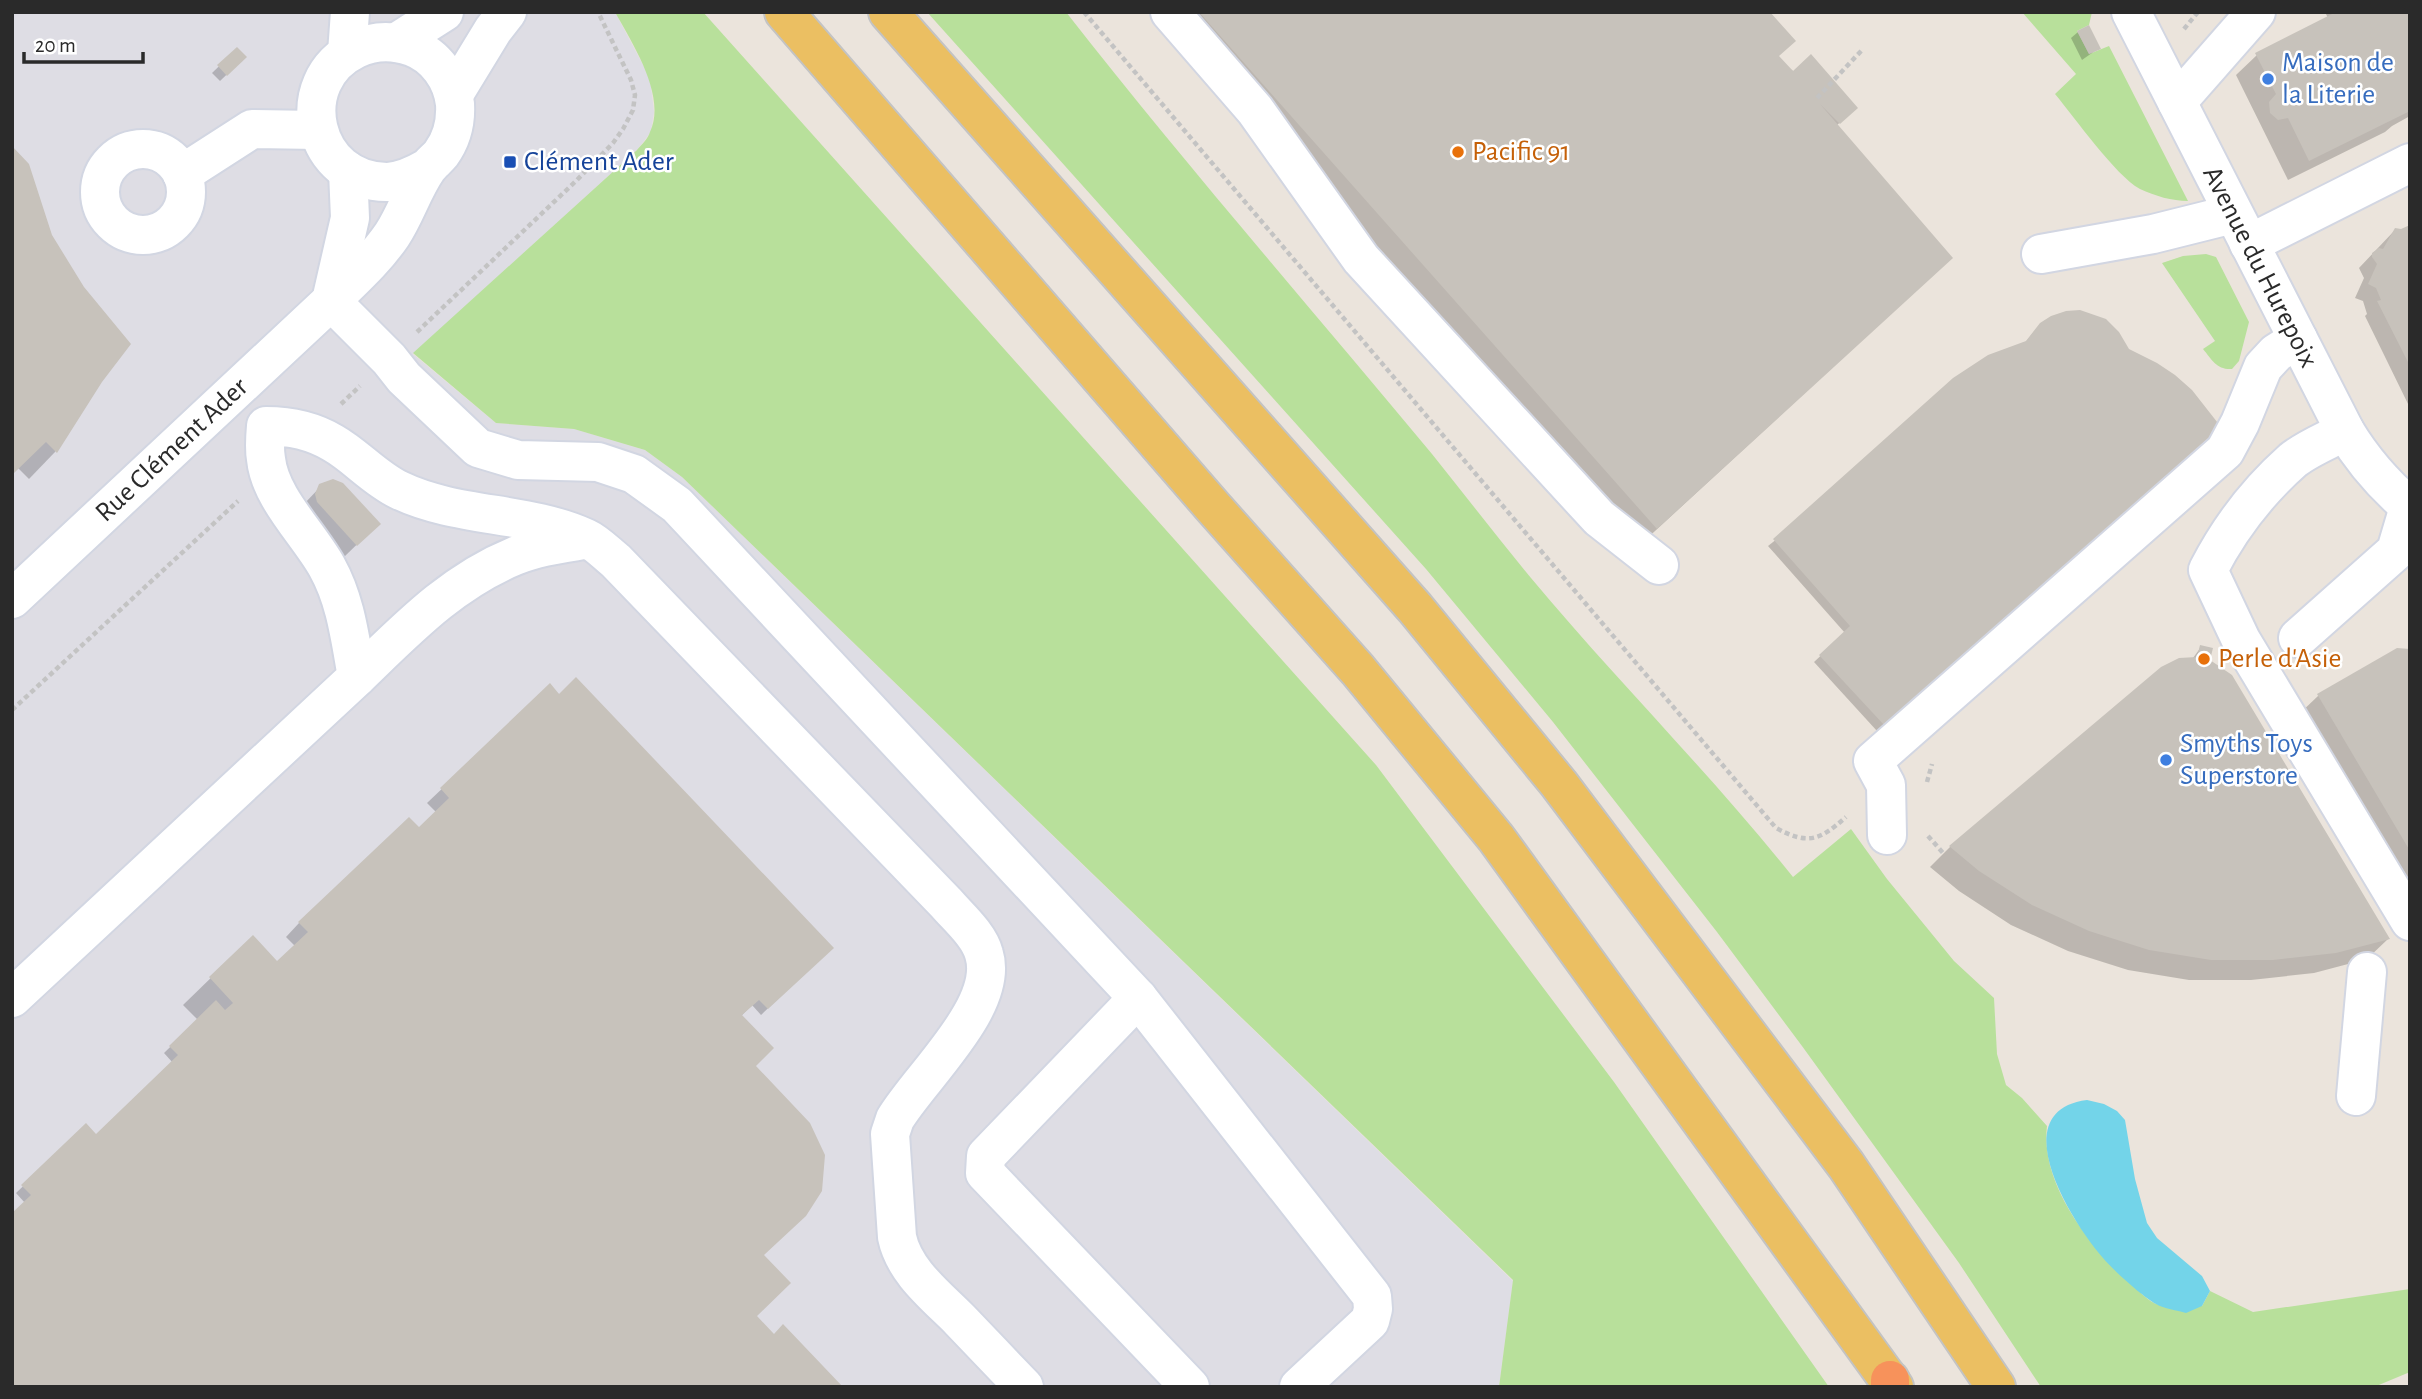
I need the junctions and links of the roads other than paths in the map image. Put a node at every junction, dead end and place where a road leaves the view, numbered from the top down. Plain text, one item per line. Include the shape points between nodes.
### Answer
1 (350, 12) edge
2 (444, 12) edge
3 (507, 12) edge
4 (784, 12) edge
5 (888, 12) edge
6 (1170, 12) edge
7 (2131, 12) edge
8 (2256, 12) edge
9 (397, 42) junction
10 (347, 53) junction
11 (454, 94) junction
12 (2177, 102) junction
13 (318, 130) junction
14 (2410, 163) edge
15 (427, 168) junction
16 (348, 171) junction
17 (182, 174) dead end
18 (2241, 229) junction
19 (2041, 254) dead end
20 (331, 301) junction
21 (2298, 339) junction
22 (234, 392) junction
23 (266, 426) junction
24 (2345, 431) junction
25 (2409, 507) edge
26 (589, 539) junction
27 (2403, 561) edge
28 (1659, 565) dead end
29 (12, 599) edge
30 (2298, 638) dead end
31 (357, 677) junction
32 (1887, 835) dead end
33 (2410, 921) edge
34 (2367, 972) dead end
35 (12, 998) edge
36 (1138, 998) junction
37 (2357, 1096) dead end
38 (1891, 1385) edge
39 (1024, 1387) edge
40 (1190, 1387) edge
41 (1299, 1387) edge
42 (1996, 1387) edge

1 - 10 street
2 - 9 street, Rue Clément Ader
3 - 11 street
4 - 38 main road via 1358,670 1496,838
5 - 42 main road via 1415,608 1551,773 1846,1165
6 - 28 street via 1255,110 1360,259 1600,518
7 - 12 street, Avenue du Hurepoix
8 - 12 street
9 - 10 street, Rue Clément Ader via 380,41
9 - 11 street via 433,60
10 - 13 street, Rue Clément Ader via 331,67 320,86
11 - 15 street, Rue Clément Ader via 452,135
12 - 18 street, Avenue du Hurepoix
13 - 16 street, Rue Clément Ader via 334,160
13 - 17 street via 252,129
14 - 18 street
15 - 16 street, Rue Clément Ader via 388,182
15 - 20 street, Rue Clément Ader via 393,233
16 - 20 street via 350,218
18 - 19 street via 2152,234
18 - 21 street, Avenue du Hurepoix
20 - 22 street, Rue Clément Ader
20 - 36 street via 478,447 518,460 598,462 634,474 677,505
21 - 24 street, Avenue du Hurepoix
21 - 32 street via 2263,367 2225,451 1874,761 1885,782
22 - 23 street
22 - 29 street, Rue Clément Ader
23 - 26 street via 283,426 334,443 399,490 430,501 560,528
23 - 31 street via 271,481 328,568 343,602
24 - 25 street, Avenue du Hurepoix via 2361,458
24 - 33 street via 2295,458 2246,509 2208,570 2241,639
25 - 27 street
26 - 31 street via 546,546 479,574 418,618
26 - 39 street via 616,561 936,893 984,953 987,972 966,1025 895,1119 890,1134 897,1237 907,1263 923,1283
27 - 30 street
31 - 35 street
34 - 37 street
36 - 40 street via 986,1156 985,1174
36 - 41 street via 1372,1296 1370,1321

